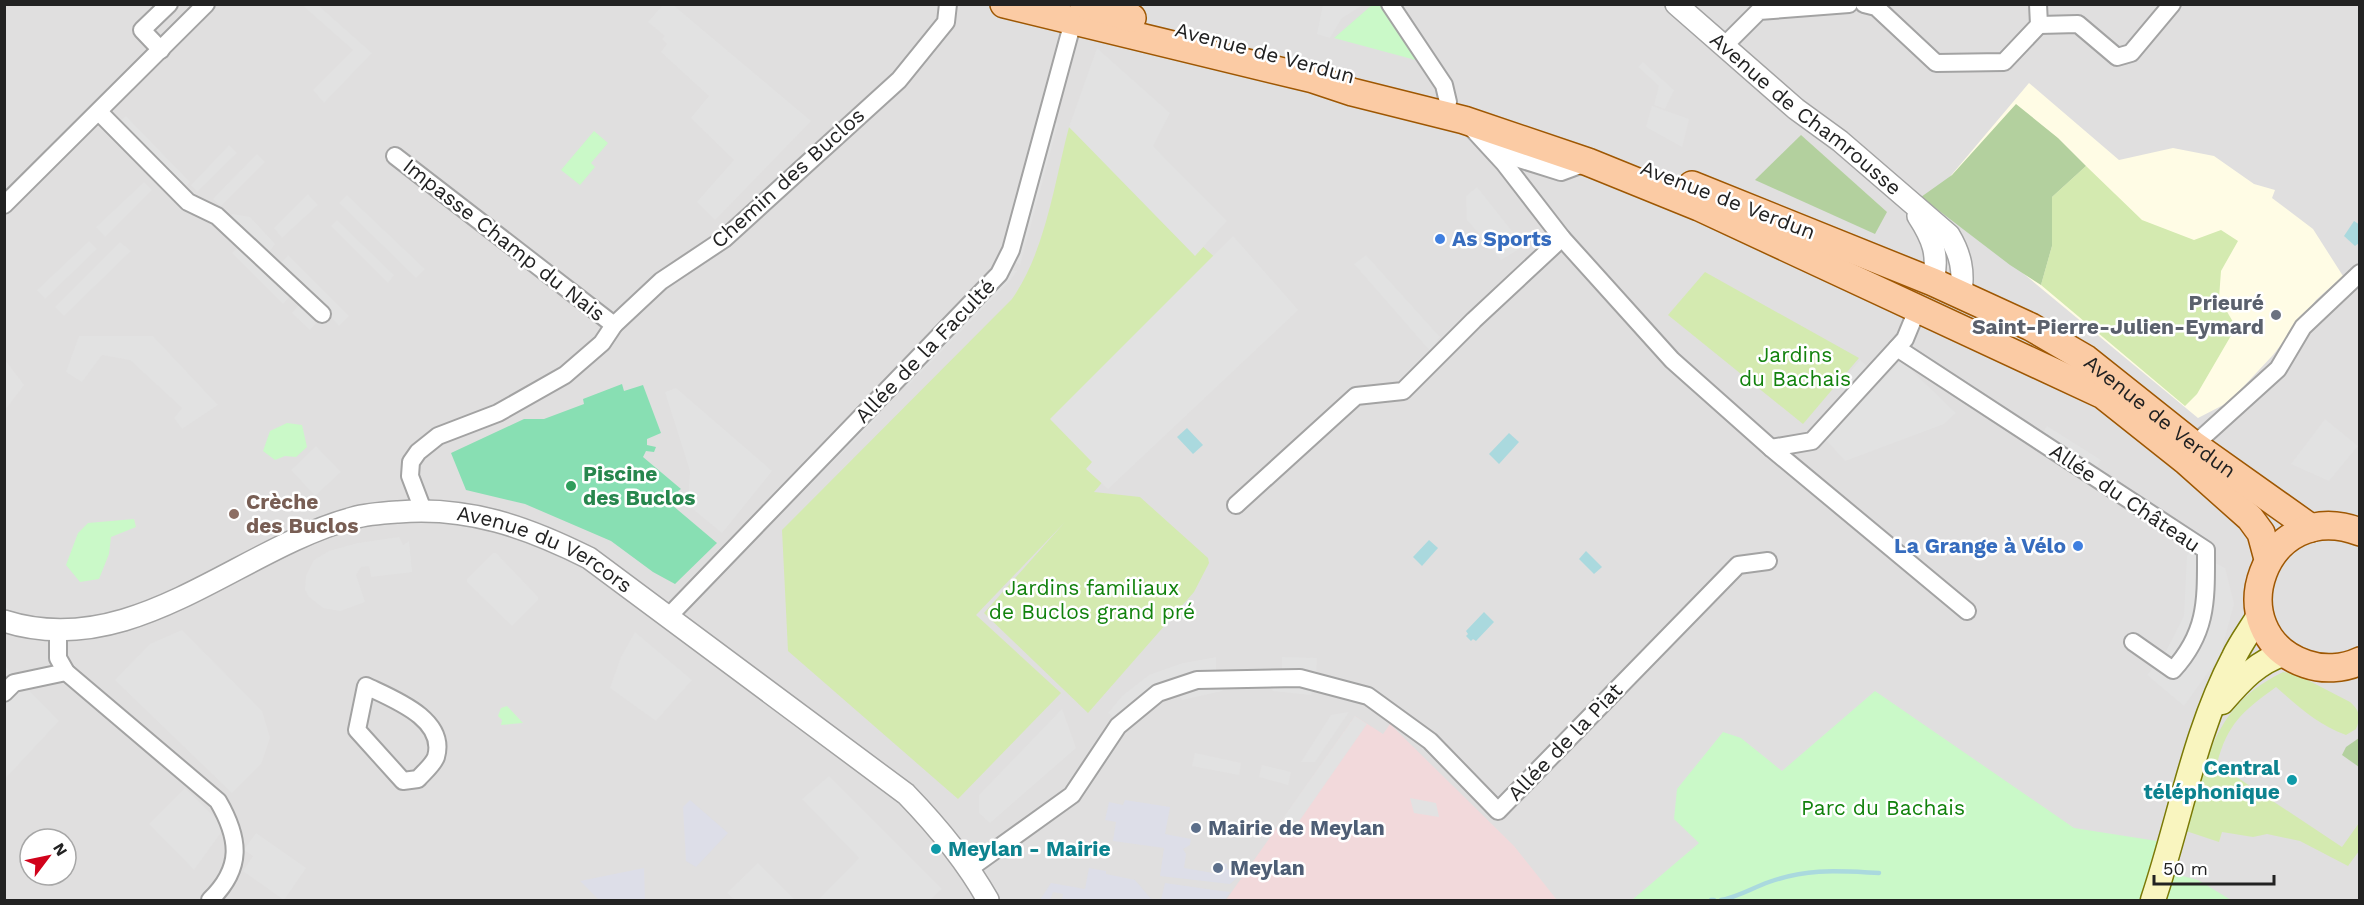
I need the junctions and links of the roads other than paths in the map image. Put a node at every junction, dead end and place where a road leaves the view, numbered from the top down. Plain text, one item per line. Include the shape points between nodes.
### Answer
1 (169, 4) edge
2 (206, 4) edge
3 (948, 4) edge
4 (1389, 4) edge
5 (1676, 4) edge
6 (1849, 4) edge
7 (1864, 4) edge
8 (2038, 4) edge
9 (2172, 4) edge
10 (1011, 5) edge
11 (1078, 10) edge
12 (2039, 25) junction
13 (1724, 46) junction
14 (160, 50) junction
15 (1456, 111) junction
16 (99, 112) junction
17 (1493, 151) junction
18 (395, 156) dead end
19 (1588, 162) junction
20 (1907, 201) junction
21 (4, 205) edge
22 (1562, 238) junction
23 (2360, 273) edge
24 (1933, 282) junction
25 (1961, 294) junction
26 (322, 314) dead end
27 (1926, 314) junction
28 (614, 325) junction
29 (1901, 344) junction
30 (2194, 445) junction
31 (1771, 448) junction
32 (1236, 505) dead end
33 (423, 510) junction
34 (2311, 528) junction
35 (2358, 530) edge
36 (2268, 559) junction
37 (1768, 561) dead end
38 (1967, 611) dead end
39 (2260, 614) junction
40 (668, 617) junction
41 (4, 621) edge
42 (58, 630) junction
43 (2133, 642) dead end
44 (2286, 653) junction
45 (2360, 661) edge
46 (66, 672) junction
47 (366, 686) joint
48 (4, 693) edge
49 (2210, 714) junction
50 (969, 868) junction
51 (210, 900) edge
52 (988, 900) edge
53 (2153, 900) edge

1 - 14 street via 142,30
2 - 14 street
3 - 28 street, Chemin des Buclos via 946,22 899,80 724,239 661,281
4 - 15 street via 1444,85
5 - 13 street, Avenue de Chamrousse
6 - 13 street via 1759,11
7 - 12 street via 1876,7 1936,63 2004,62
8 - 12 street
9 - 12 street via 2131,53 2117,57 2078,24
10 - 11 main road, Avenue de Verdun
11 - 15 main road, Avenue de Verdun
11 - 40 street, Allée de la Faculté via 1011,250 999,274
13 - 20 street, Avenue de Chamrousse
14 - 16 street
15 - 17 street
15 - 19 main road, Avenue de Verdun
15 - 24 main road, Avenue de Verdun via 1497,115 1674,178
16 - 21 street
16 - 26 street via 188,202 217,216
17 - 19 street via 1561,172
17 - 22 street
18 - 28 street, Impasse Champ du Nais
19 - 27 main road, Avenue de Verdun via 1699,207
20 - 24 street, Avenue de Chamrousse via 1933,239
20 - 25 street, Avenue de Chamrousse via 1949,235 1960,253 1964,276
22 - 31 street via 1672,360
22 - 32 street via 1403,391 1356,396
23 - 30 street via 2303,327 2278,369
24 - 25 main road, Avenue de Verdun
24 - 27 main road
25 - 27 main road
25 - 30 main road, Avenue de Verdun via 2031,327 2086,359
27 - 29 street
27 - 36 main road, Avenue de Verdun via 2111,402 2250,518 2260,533
28 - 33 street, Chemin des Buclos via 602,344 565,375 498,413 438,436 417,452 410,476
29 - 31 street via 1812,441
29 - 43 street, Allée du Château via 2206,550 2199,634 2187,654 2173,670
30 - 34 main road, Avenue de Verdun
31 - 38 street
33 - 40 street, Avenue du Vercors via 474,514 548,537 589,558
33 - 42 street, Avenue du Vercors via 355,517 336,523 285,543 205,587 142,615
34 - 35 main road
34 - 36 main road via 2292,535
36 - 39 main road via 2259,587
37 - 50 street, Allée de la Piat via 1738,565 1498,812 1430,741 1368,696 1300,678 1197,680 1158,693 1118,726 1072,795
39 - 44 main road via 2270,636
39 - 49 main road via 2234,657
40 - 50 street, Avenue du Vercors via 906,794
41 - 42 street, Avenue du Vercors
42 - 46 street via 58,658
44 - 45 main road via 2320,667
44 - 49 main road via 2268,659 2247,674
46 - 48 street via 15,683
46 - 51 street via 218,801 235,843 226,884
47 - 47 street via 398,701 431,726 438,741 435,759 417,779 403,781 357,730
49 - 53 main road
50 - 52 street, Avenue du Vercors

